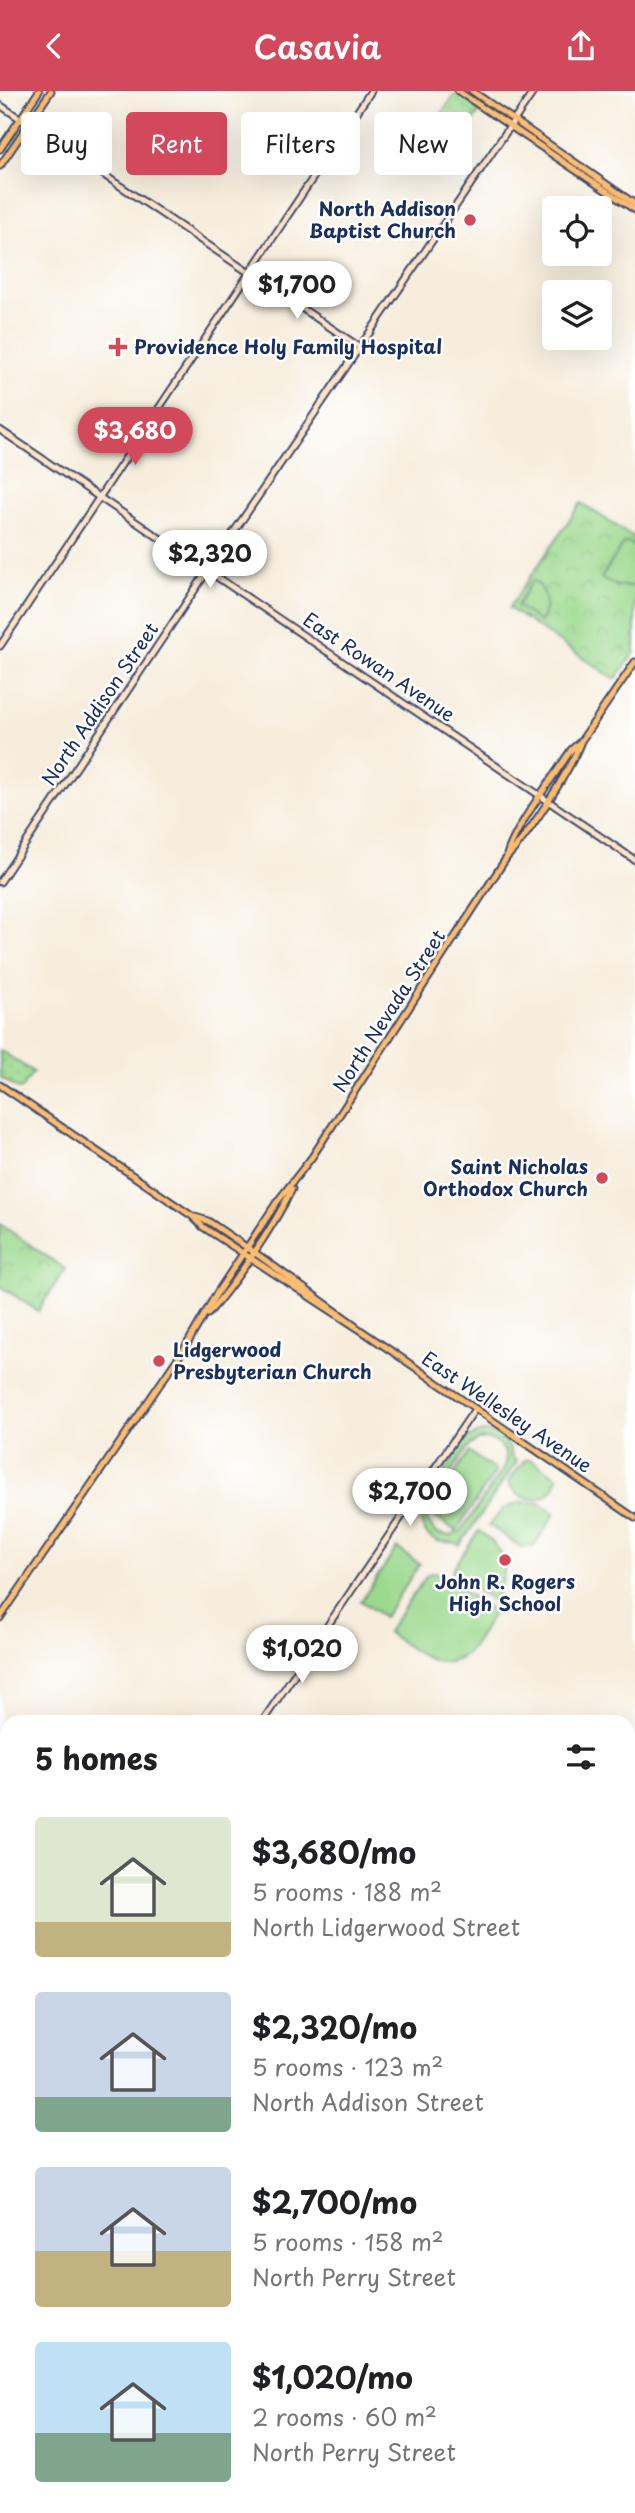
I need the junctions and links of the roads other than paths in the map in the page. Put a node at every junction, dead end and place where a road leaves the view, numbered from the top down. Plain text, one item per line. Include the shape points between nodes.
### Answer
1 (39, 91) edge
2 (51, 91) edge
3 (371, 91) edge
4 (458, 91) edge
5 (472, 91) edge
6 (534, 91) edge
7 (0, 105) edge
8 (36, 112) edge
9 (20, 119) junction
10 (512, 123) junction
11 (21, 134) edge
12 (0, 149) edge
13 (0, 166) edge
14 (104, 175) edge
15 (635, 204) edge
16 (635, 210) edge
17 (249, 273) junction
18 (361, 348) junction
19 (0, 430) edge
20 (99, 496) junction
21 (208, 570) junction
22 (0, 646) edge
23 (635, 662) edge
24 (581, 741) junction
25 (541, 796) junction
26 (548, 800) junction
27 (507, 857) junction
28 (635, 860) edge
29 (0, 883) edge
30 (0, 1085) edge
31 (192, 1216) junction
32 (250, 1249) junction
33 (246, 1256) junction
34 (362, 1331) junction
35 (475, 1409) junction
36 (635, 1518) edge
37 (0, 1618) edge
38 (266, 1715) edge

1 - 9 main road
2 - 8 main road
3 - 17 street
4 - 10 main road
5 - 10 main road
6 - 10 street, North Addison Street
7 - 9 street
9 - 12 main road
10 - 15 main road
10 - 16 main road
10 - 18 street, North Addison Street
11 - 13 main road
14 - 17 street
17 - 18 street
17 - 20 street
18 - 21 street, North Addison Street
19 - 20 street, East Rowan Avenue
20 - 21 street, East Rowan Avenue
20 - 22 street
21 - 25 street, East Rowan Avenue
21 - 29 street, North Addison Street
23 - 24 main road, North Nevada Street
24 - 25 main road, North Nevada Street
24 - 26 main road, North Nevada Street
25 - 26 street, East Rowan Avenue
25 - 27 main road, North Nevada Street
26 - 27 main road, North Nevada Street
26 - 28 street, East Rowan Avenue
27 - 32 main road, North Nevada Street via 283,1206
30 - 31 main road, East Wellesley Avenue
31 - 32 main road, East Wellesley Avenue via 208,1221
31 - 33 main road, East Wellesley Avenue
32 - 33 main road, North Nevada Street
32 - 34 main road, East Wellesley Avenue
33 - 34 main road, East Wellesley Avenue
33 - 37 main road, North Nevada Street
34 - 35 main road, East Wellesley Avenue
35 - 36 main road, East Wellesley Avenue
35 - 38 street

